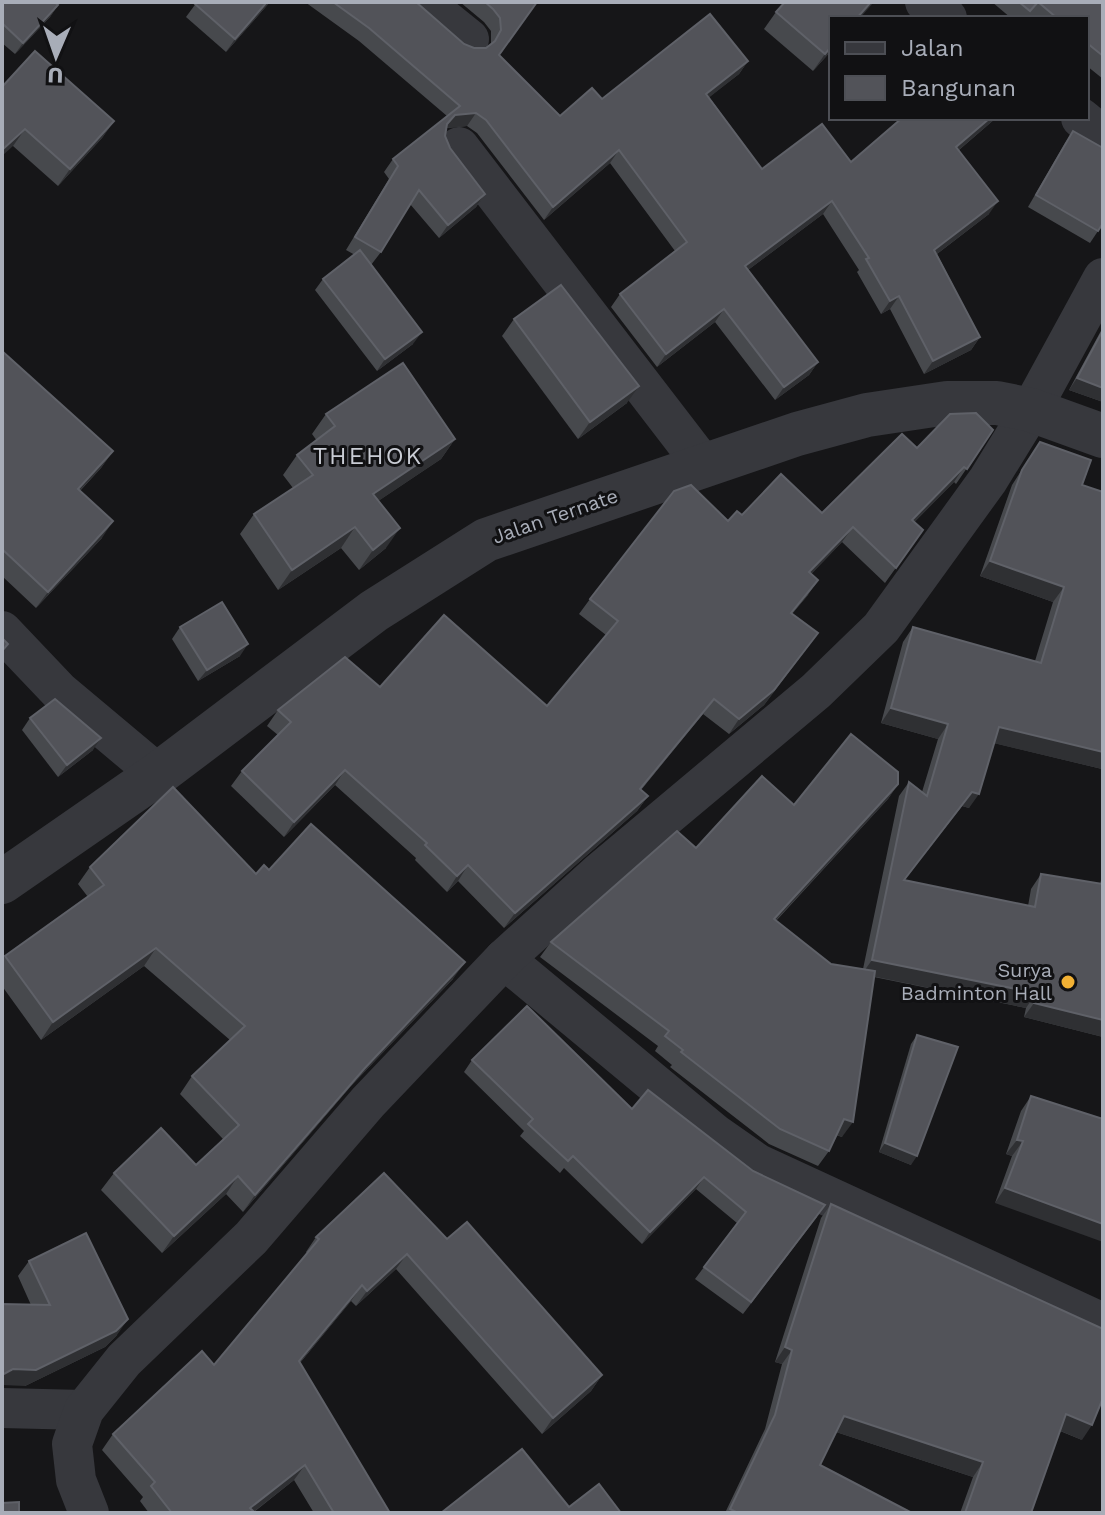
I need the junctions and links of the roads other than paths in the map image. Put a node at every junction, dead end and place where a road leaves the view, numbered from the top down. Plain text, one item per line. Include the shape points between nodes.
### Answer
1 (423, 2) edge
2 (925, 2) edge
3 (944, 16) edge
4 (469, 39) dead end
5 (1083, 120) edge
6 (1103, 136) edge
7 (459, 147) dead end
8 (1103, 278) edge
9 (1031, 410) junction
10 (1103, 436) edge
11 (704, 466) junction
12 (2, 631) edge
13 (158, 774) junction
14 (2, 882) edge
15 (504, 959) junction
16 (1103, 1323) edge
17 (2, 1408) edge
18 (84, 1410) junction
19 (89, 1513) edge

1 - 4 street
2 - 3 street
5 - 6 street
7 - 11 street
8 - 9 street
9 - 10 street, Jalan Ternate
9 - 11 street, Jalan Ternate via 997,403 947,403 867,415
9 - 15 street via 988,480 881,628 816,691
11 - 13 street, Jalan Ternate via 486,540 374,611
12 - 13 street via 59,691
13 - 14 street, Jalan Ternate
15 - 16 street via 758,1164
15 - 18 street via 368,1102 251,1238 124,1360
17 - 18 street
18 - 19 street via 72,1444 76,1480

